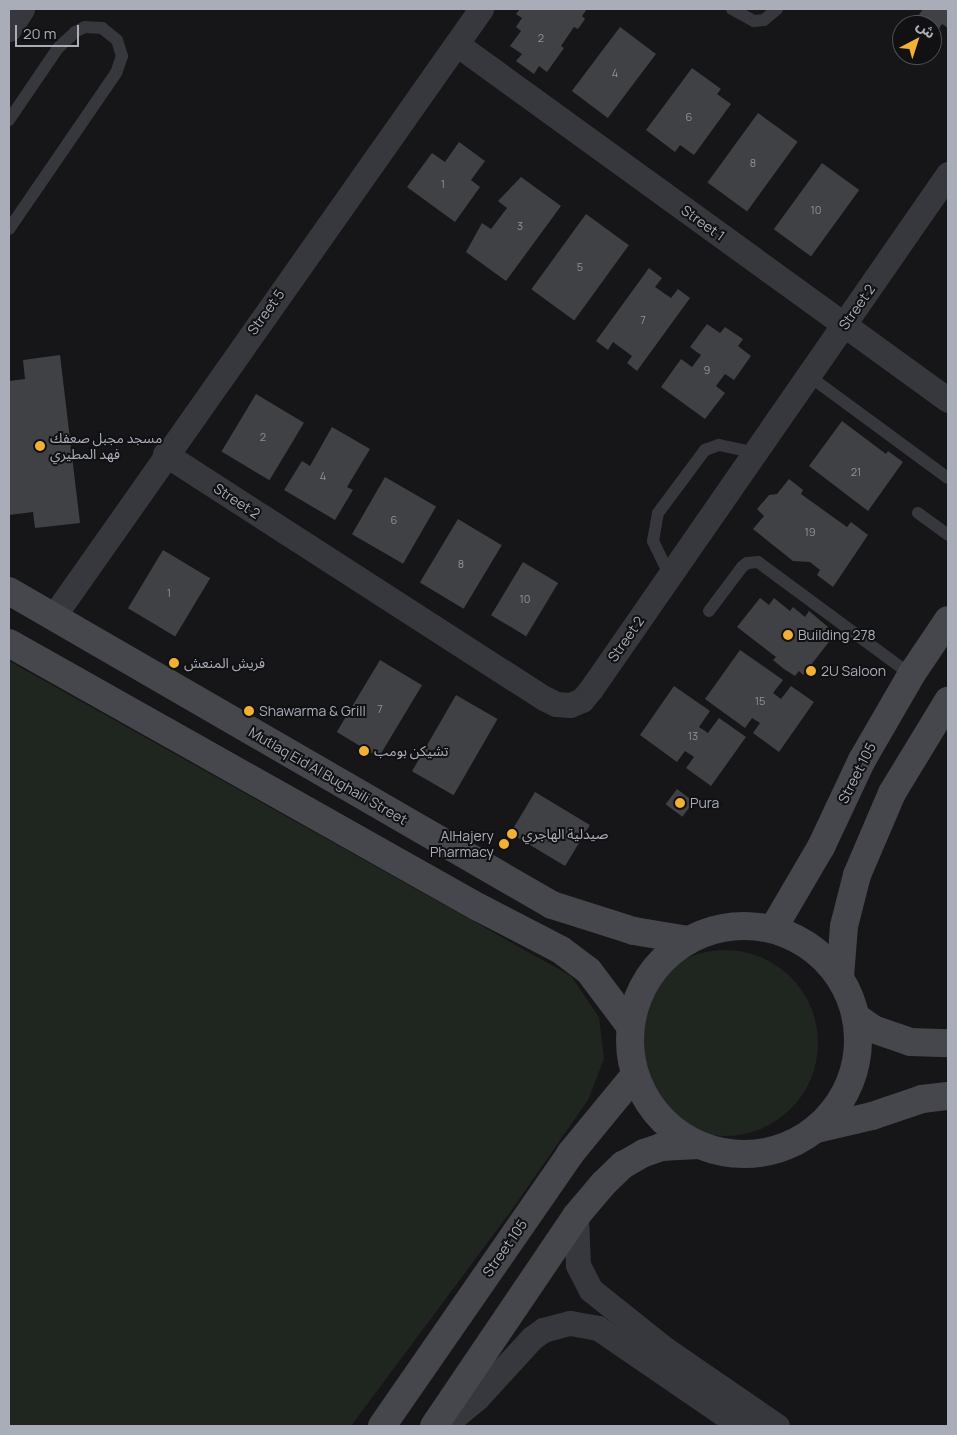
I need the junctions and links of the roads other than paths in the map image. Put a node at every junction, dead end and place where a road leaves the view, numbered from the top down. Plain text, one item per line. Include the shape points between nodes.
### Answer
1 (22, 9) edge
2 (481, 9) edge
3 (732, 9) edge
4 (777, 9) edge
5 (9, 29) edge
6 (458, 45) junction
7 (10, 117) edge
8 (948, 174) edge
9 (9, 229) edge
10 (844, 326) junction
11 (809, 376) junction
12 (948, 400) edge
13 (756, 453) junction
14 (165, 454) junction
15 (948, 478) edge
16 (918, 513) dead end
17 (948, 535) edge
18 (670, 576) junction
19 (9, 591) edge
20 (709, 611) dead end
21 (53, 617) junction
22 (948, 620) edge
23 (9, 642) edge
24 (911, 675) junction
25 (948, 701) edge
26 (773, 929) junction
27 (688, 940) junction
28 (840, 977) junction
29 (856, 1016) junction
30 (630, 1026) junction
31 (948, 1043) edge
32 (635, 1075) junction
33 (948, 1096) edge
34 (817, 1129) junction
35 (698, 1144) junction
36 (576, 1216) junction
37 (659, 1357) junction
38 (382, 1426) edge
39 (434, 1426) edge
40 (444, 1426) edge
41 (741, 1426) edge
42 (777, 1426) edge

1 - 5 street
2 - 6 street, Street 5
3 - 4 lane via 754,21 764,20
6 - 10 street, Street 1
6 - 14 street, Street 5
7 - 9 lane via 58,48 75,32 85,27 102,28 117,40 122,56 116,73
8 - 10 street, Street 2
10 - 11 street, Street 2
10 - 12 street, Street 1
11 - 13 street, Street 2
11 - 15 lane
13 - 18 street, Street 2
13 - 18 lane via 719,445 705,450 658,513 654,523 654,541
14 - 18 street, Street 2 via 556,704 570,705 582,700
14 - 21 street, Street 5
16 - 17 lane
19 - 21 street, Mutlaq Eid Al Bughaili Street
20 - 24 lane via 742,566 747,562 758,562
21 - 27 street, Mutlaq Eid Al Bughaili Street via 552,905 634,932
22 - 24 street, Street 105
23 - 30 street via 478,907 561,950 588,970
24 - 26 street, Street 105 via 862,760 821,847
25 - 28 street via 892,793 857,874 844,926
26 - 27 street via 746,925 716,929
26 - 28 street via 799,940 822,956
27 - 30 street via 660,961 640,991
28 - 29 street
29 - 31 street via 873,1029 910,1042
29 - 34 street via 859,1048 852,1078 838,1106
30 - 32 street
32 - 35 street via 649,1104 670,1127
32 - 38 street, Street 105 via 570,1154
33 - 34 street via 922,1099 872,1116
34 - 35 street via 790,1145 760,1154 728,1154
35 - 36 street via 661,1147 623,1165
36 - 37 street via 578,1265 591,1290
36 - 39 street
37 - 40 street via 598,1328 584,1324 556,1325 532,1338 477,1398
37 - 41 street
37 - 42 street

